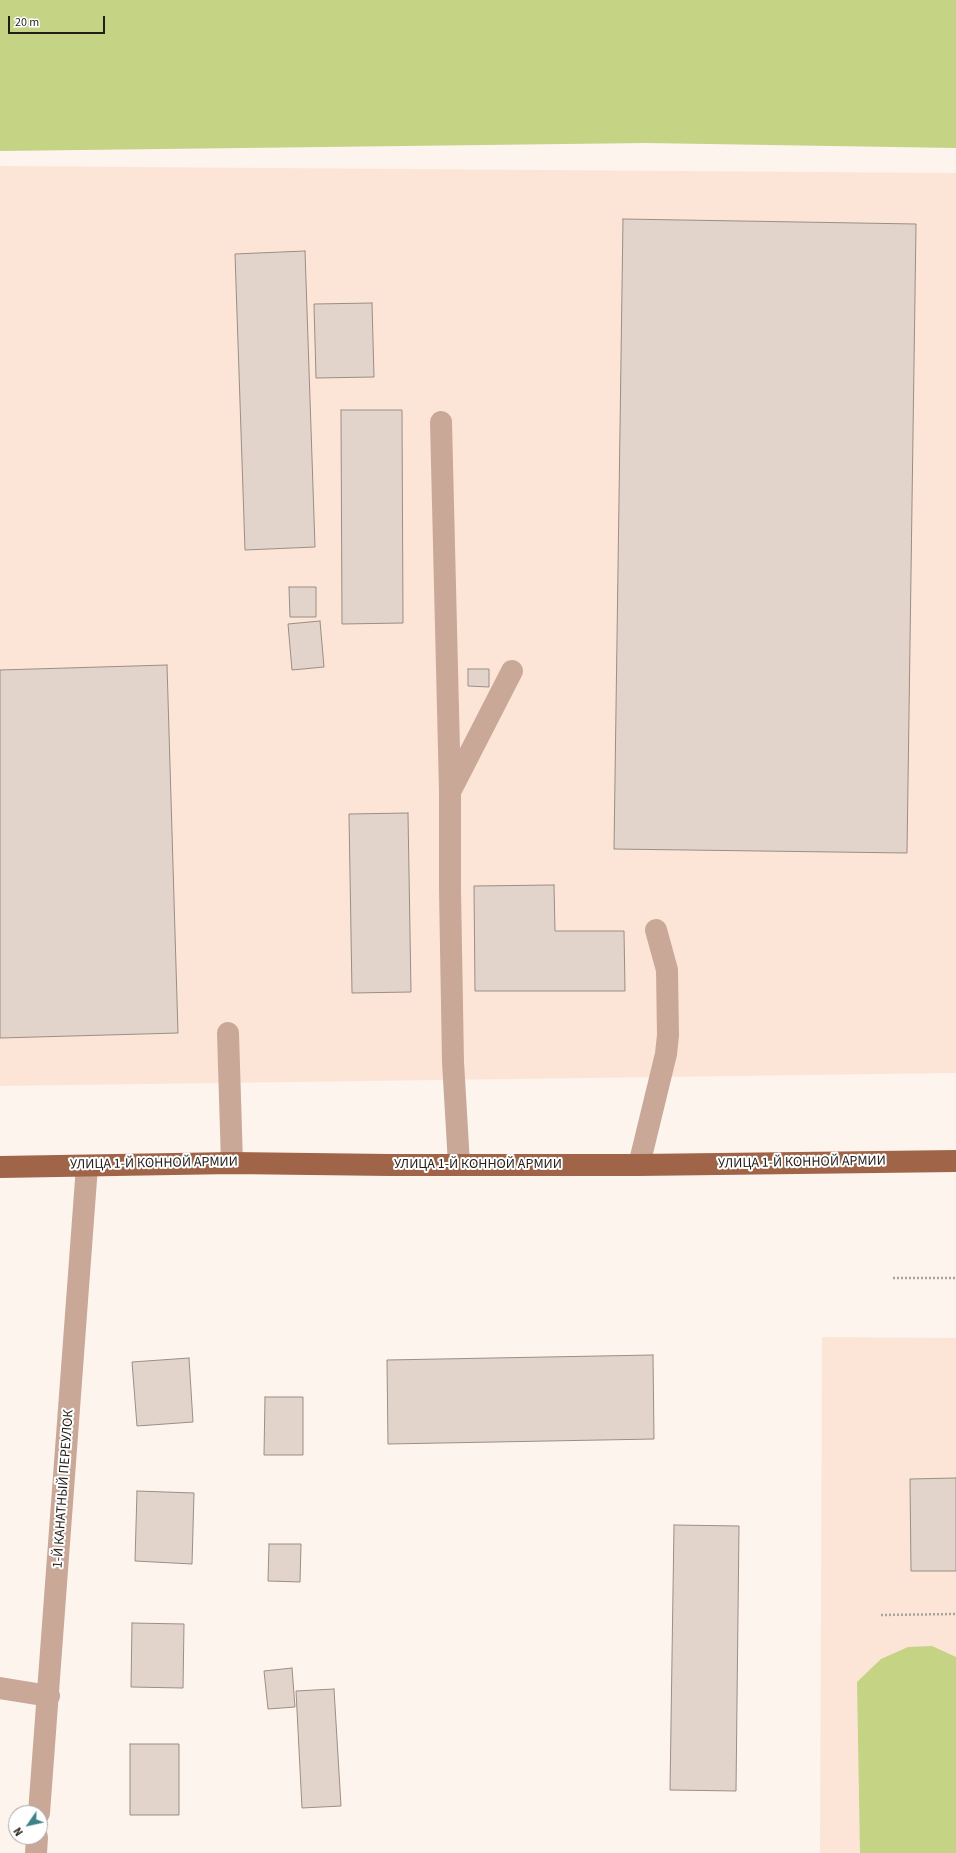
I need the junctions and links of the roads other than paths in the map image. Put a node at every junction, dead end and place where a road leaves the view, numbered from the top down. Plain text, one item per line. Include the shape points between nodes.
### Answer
1 (441, 422) dead end
2 (512, 671) dead end
3 (450, 791) junction
4 (656, 930) dead end
5 (228, 1033) dead end
6 (956, 1161) edge
7 (232, 1163) junction
8 (458, 1164) junction
9 (639, 1165) junction
10 (87, 1166) junction
11 (0, 1167) edge
12 (0, 1688) edge
13 (49, 1696) junction
14 (40, 1805) edge

1 - 3 street
2 - 3 street
3 - 8 street via 453,1054
4 - 9 street via 667,970 668,1035 666,1054
5 - 7 street
6 - 9 main road, УЛИЦА 1-Й КОННОЙ АРМИИ
7 - 8 main road, УЛИЦА 1-Й КОННОЙ АРМИИ
7 - 10 main road, УЛИЦА 1-Й КОННОЙ АРМИИ
8 - 9 main road, УЛИЦА 1-Й КОННОЙ АРМИИ
10 - 11 main road, УЛИЦА 1-Й КОННОЙ АРМИИ
10 - 13 street, 1-Й КАНАТНЫЙ ПЕРЕУЛОК
12 - 13 street
13 - 14 street, 1-Й КАНАТНЫЙ ПЕРЕУЛОК

